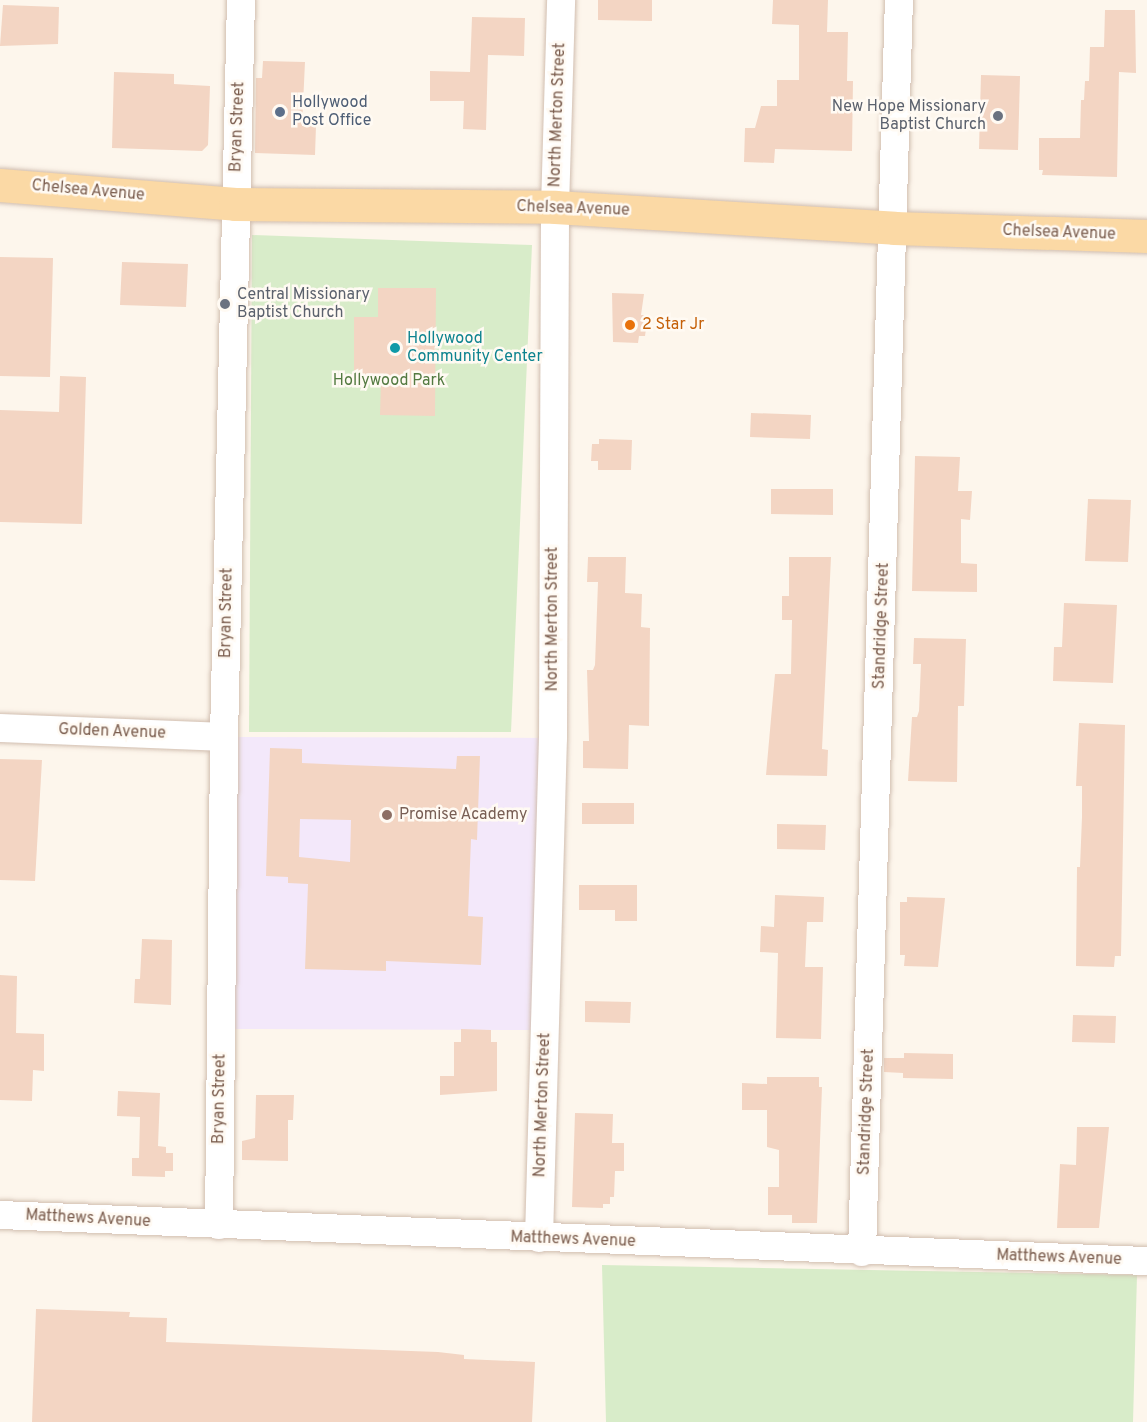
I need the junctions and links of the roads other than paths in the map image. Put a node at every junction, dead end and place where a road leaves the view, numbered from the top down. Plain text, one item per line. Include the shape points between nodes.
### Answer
1 (241, 0) edge
2 (561, 0) edge
3 (899, 0) edge
4 (0, 184) edge
5 (236, 204) junction
6 (555, 207) junction
7 (894, 228) junction
8 (1147, 236) edge
9 (0, 728) edge
10 (224, 737) junction
11 (0, 1215) edge
12 (219, 1225) junction
13 (539, 1238) junction
14 (862, 1252) junction
15 (1147, 1261) edge

1 - 5 street, Bryan Street
2 - 6 street, North Merton Street
3 - 7 street, Standridge Street
4 - 5 main road, Chelsea Avenue
5 - 6 main road, Chelsea Avenue
5 - 10 street, Bryan Street
6 - 7 main road, Chelsea Avenue
6 - 13 street, North Merton Street via 553,738
7 - 8 main road, Chelsea Avenue
7 - 14 street, Standridge Street
9 - 10 street, Golden Avenue
10 - 12 street, Bryan Street
11 - 12 street, Matthews Avenue
12 - 13 street, Matthews Avenue
13 - 14 street, Matthews Avenue
14 - 15 street, Matthews Avenue

